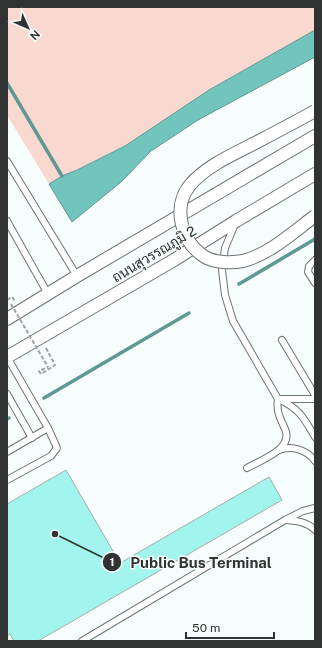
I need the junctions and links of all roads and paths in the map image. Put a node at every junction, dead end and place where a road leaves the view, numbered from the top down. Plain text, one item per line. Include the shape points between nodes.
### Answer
1 (315, 111) edge
2 (315, 136) edge
3 (7, 161) edge
4 (315, 174) edge
5 (315, 216) edge
6 (7, 221) edge
7 (236, 221) junction
8 (315, 260) edge
9 (77, 276) junction
10 (315, 283) edge
11 (48, 294) junction
12 (12, 297) dead end
13 (7, 300) edge
14 (11, 304) dead end
15 (7, 319) edge
16 (40, 338) junction
17 (282, 340) dead end
18 (7, 357) edge
19 (7, 394) edge
20 (315, 395) edge
21 (278, 399) junction
22 (315, 399) edge
23 (48, 428) junction
24 (315, 437) edge
25 (32, 438) junction
26 (278, 451) junction
27 (7, 452) edge
28 (315, 462) edge
29 (247, 468) dead end
30 (7, 480) edge
31 (315, 508) edge
32 (285, 520) junction
33 (315, 530) edge
34 (85, 640) edge

1 - 5 street, bridge via 207,170 190,186 182,201 180,217 184,231 196,250 216,261 229,262 257,256
2 - 9 street, ถนนสุวรรณภูมิ 2
3 - 9 lane
4 - 7 street, ถนนสุวรรณภูมิ 2
6 - 11 lane
7 - 16 street, ถนนสุวรรณภูมิ 2
7 - 21 lane via 225,248 222,270 225,295 232,321
8 - 10 lane via 309,266 308,272
9 - 11 street, ถนนสุวรรณภูมิ 2
11 - 15 street, ถนนสุวรรณภูมิ 2
12 - 13 path
14 - 16 path, bridge via 48,367 39,371 42,374 55,365
16 - 18 street, ถนนสุวรรณภูมิ 2
17 - 20 lane
18 - 23 lane
19 - 25 lane
21 - 22 lane
21 - 24 lane via 299,411
21 - 26 lane via 277,412 287,437
23 - 25 lane
23 - 30 lane via 57,448 55,452
25 - 27 lane
26 - 28 lane via 286,448 297,449 306,453
26 - 29 lane
31 - 32 lane
32 - 33 lane via 304,522
32 - 34 lane

